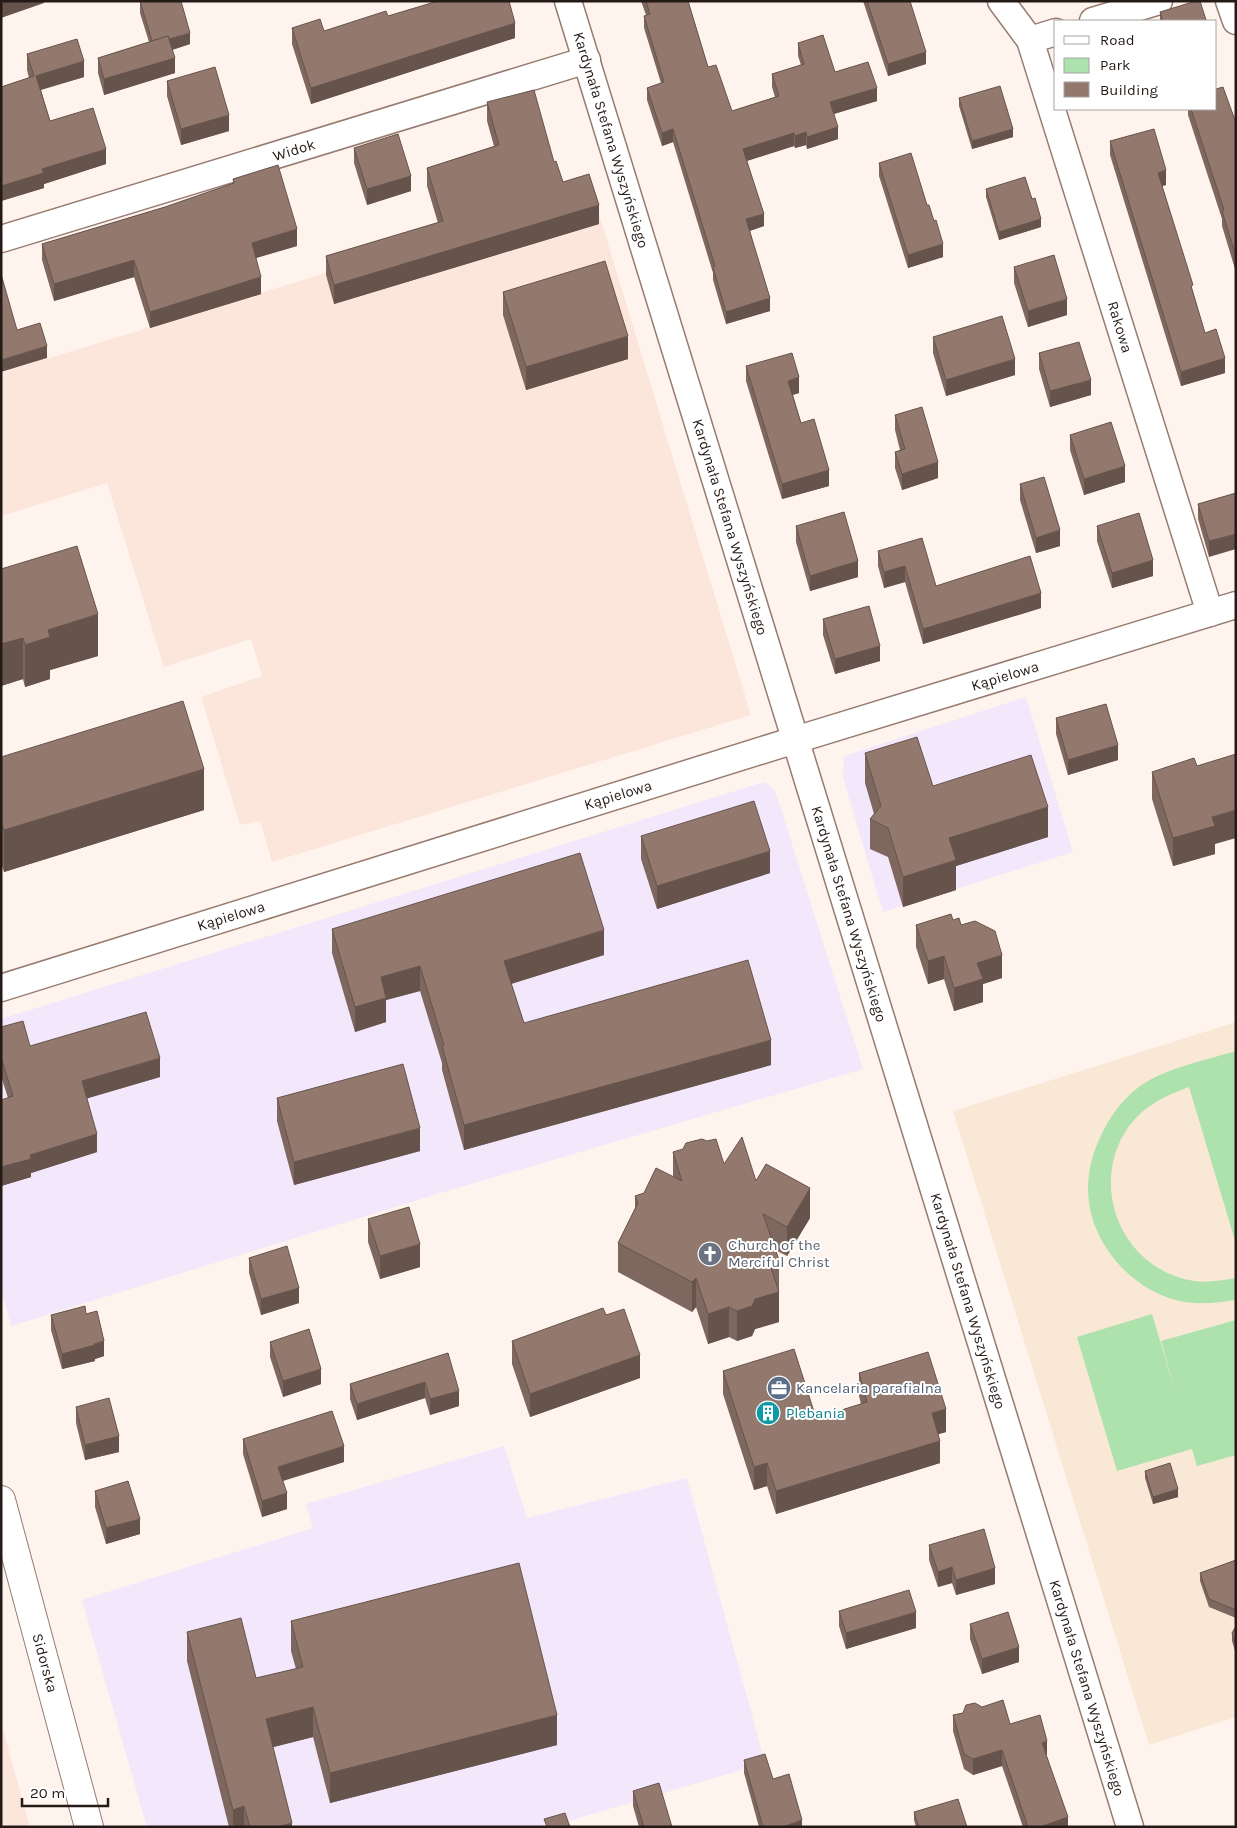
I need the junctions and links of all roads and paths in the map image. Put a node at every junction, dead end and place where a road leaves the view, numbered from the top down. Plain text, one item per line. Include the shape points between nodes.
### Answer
1 (568, 1) edge
2 (1001, 1) edge
3 (1160, 1) edge
4 (1229, 1) edge
5 (1096, 20) edge
6 (1236, 21) edge
7 (1054, 33) edge
8 (1030, 40) junction
9 (586, 60) junction
10 (1, 239) edge
11 (1236, 605) edge
12 (1210, 613) junction
13 (795, 740) junction
14 (1, 988) edge
15 (1, 1500) edge
16 (89, 1827) edge
17 (1130, 1827) edge

1 - 9 street, Kardynała Stefana Wyszyńskiego
2 - 8 street, Rakowa
3 - 5 street
4 - 6 street
7 - 8 street
8 - 12 street, Rakowa
9 - 10 street, Widok
9 - 13 street, Kardynała Stefana Wyszyńskiego
11 - 12 street, Kąpielowa
12 - 13 street, Kąpielowa
13 - 14 street, Kąpielowa
13 - 17 street, Kardynała Stefana Wyszyńskiego
15 - 16 street, Sidorska

